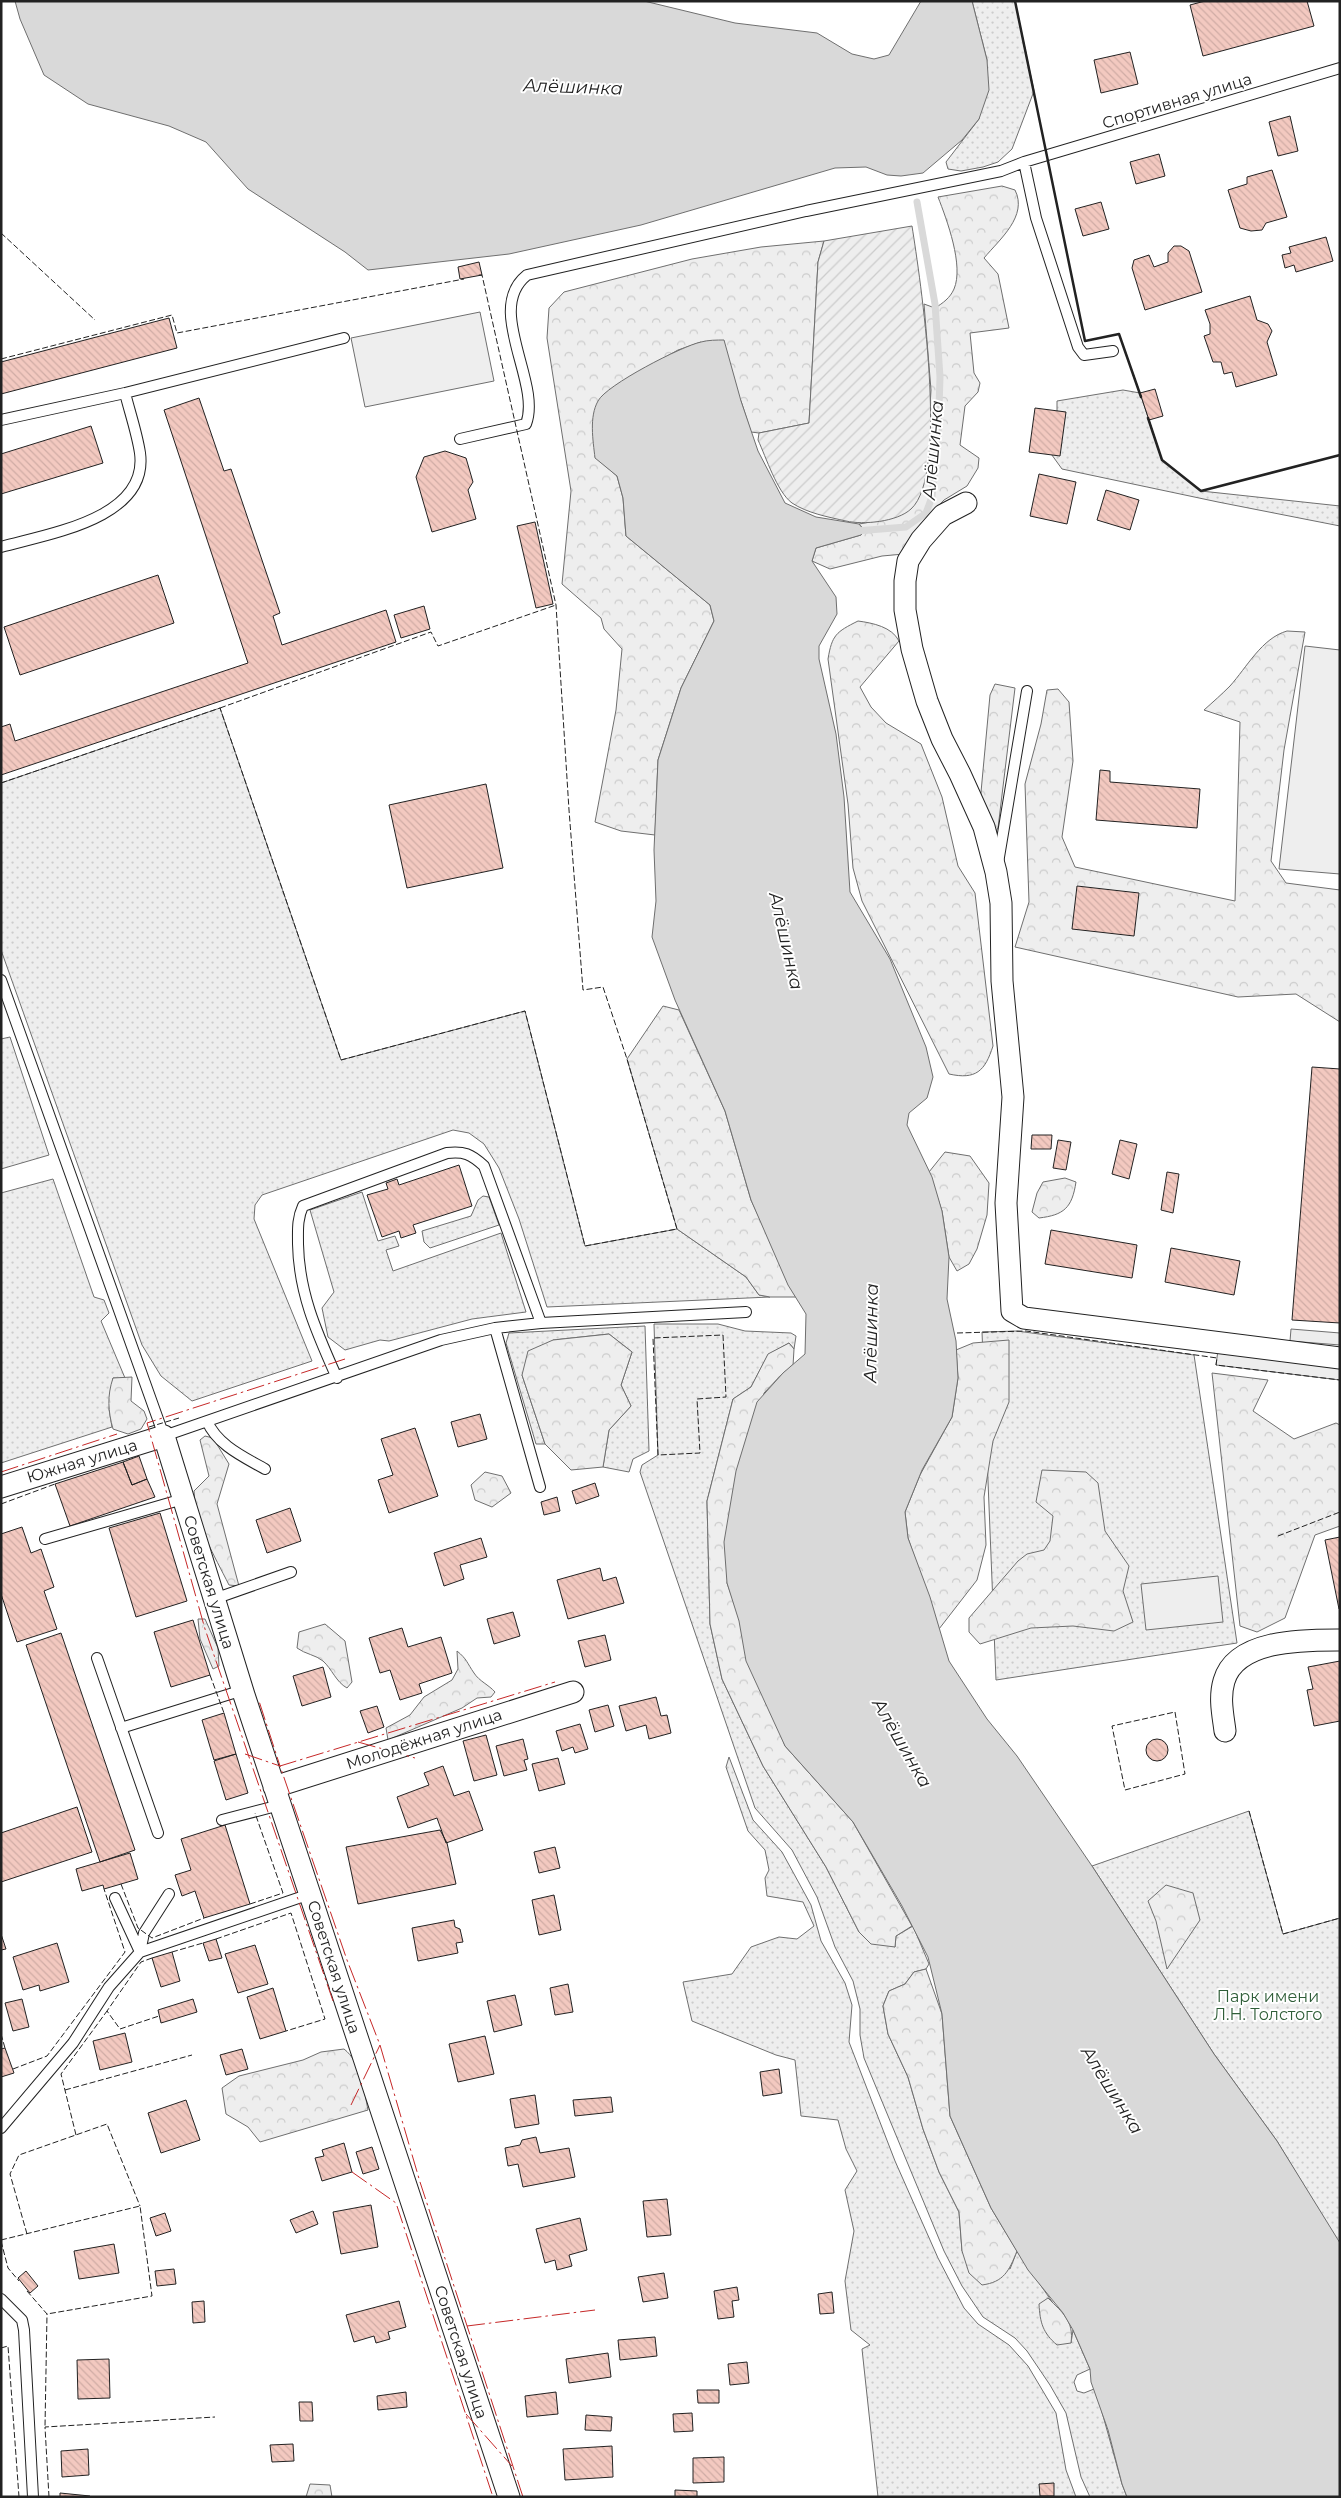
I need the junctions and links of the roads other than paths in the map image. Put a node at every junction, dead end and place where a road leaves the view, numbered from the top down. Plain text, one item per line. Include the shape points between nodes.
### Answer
1 (1340, 68) edge
2 (1024, 162) junction
3 (344, 338) dead end
4 (1113, 351) dead end
5 (125, 393) junction
6 (1, 420) edge
7 (460, 440) dead end
8 (966, 503) dead end
9 (1, 547) edge
10 (1028, 691) dead end
11 (996, 872) junction
12 (1, 980) edge
13 (746, 1312) dead end
14 (541, 1324) junction
15 (495, 1328) junction
16 (1340, 1358) edge
17 (336, 1378) junction
18 (207, 1421) junction
19 (164, 1436) junction
20 (265, 1469) dead end
21 (1, 1487) edge
22 (540, 1487) dead end
23 (183, 1499) junction
24 (45, 1539) dead end
25 (291, 1572) dead end
26 (214, 1599) junction
27 (1340, 1640) edge
28 (97, 1658) dead end
29 (243, 1690) junction
30 (573, 1692) dead end
31 (121, 1728) junction
32 (1225, 1731) dead end
33 (277, 1796) junction
34 (222, 1820) dead end
35 (158, 1833) dead end
36 (170, 1894) dead end
37 (310, 1894) junction
38 (115, 1898) dead end
39 (140, 1952) junction
40 (1, 2128) edge
41 (1, 2299) edge
42 (33, 2497) edge
43 (509, 2497) edge

1 - 2 lane, Спортивная улица
2 - 4 lane via 1036,218 1078,347 1084,355
2 - 7 lane, Спортивная улица via 1001,171 806,211 527,275 514,292 512,322 530,405 526,424
3 - 5 lane
5 - 6 lane
5 - 9 lane via 140,454 136,484 117,506 90,521
8 - 11 street via 943,515 908,561 905,610 927,701 984,827
10 - 11 lane
11 - 16 street via 1001,903 1002,981 1013,1097 1006,1203 1012,1311 1024,1318
12 - 19 lane
13 - 14 lane
14 - 15 lane
14 - 17 lane via 484,1166 473,1155 462,1151 447,1153 302,1206 298,1217 302,1290
15 - 17 lane via 441,1340
15 - 22 lane
17 - 18 lane
18 - 19 lane
18 - 20 lane via 226,1445
19 - 21 street, Южная улица
19 - 23 street, Советская улица
23 - 24 lane
23 - 26 street, Советская улица
25 - 26 lane
26 - 29 street, Советская улица
27 - 32 street via 1278,1644 1252,1651 1232,1664 1224,1681 1221,1699
28 - 31 lane
29 - 31 lane
29 - 33 street, Советская улица
30 - 33 street, Молодёжная улица
31 - 35 lane
33 - 34 lane
33 - 37 street, Советская улица
36 - 39 lane via 144,1933
37 - 39 lane
37 - 43 street, Советская улица
38 - 39 lane
39 - 40 lane via 109,1986 73,2043
41 - 42 lane via 22,2320 24,2330

